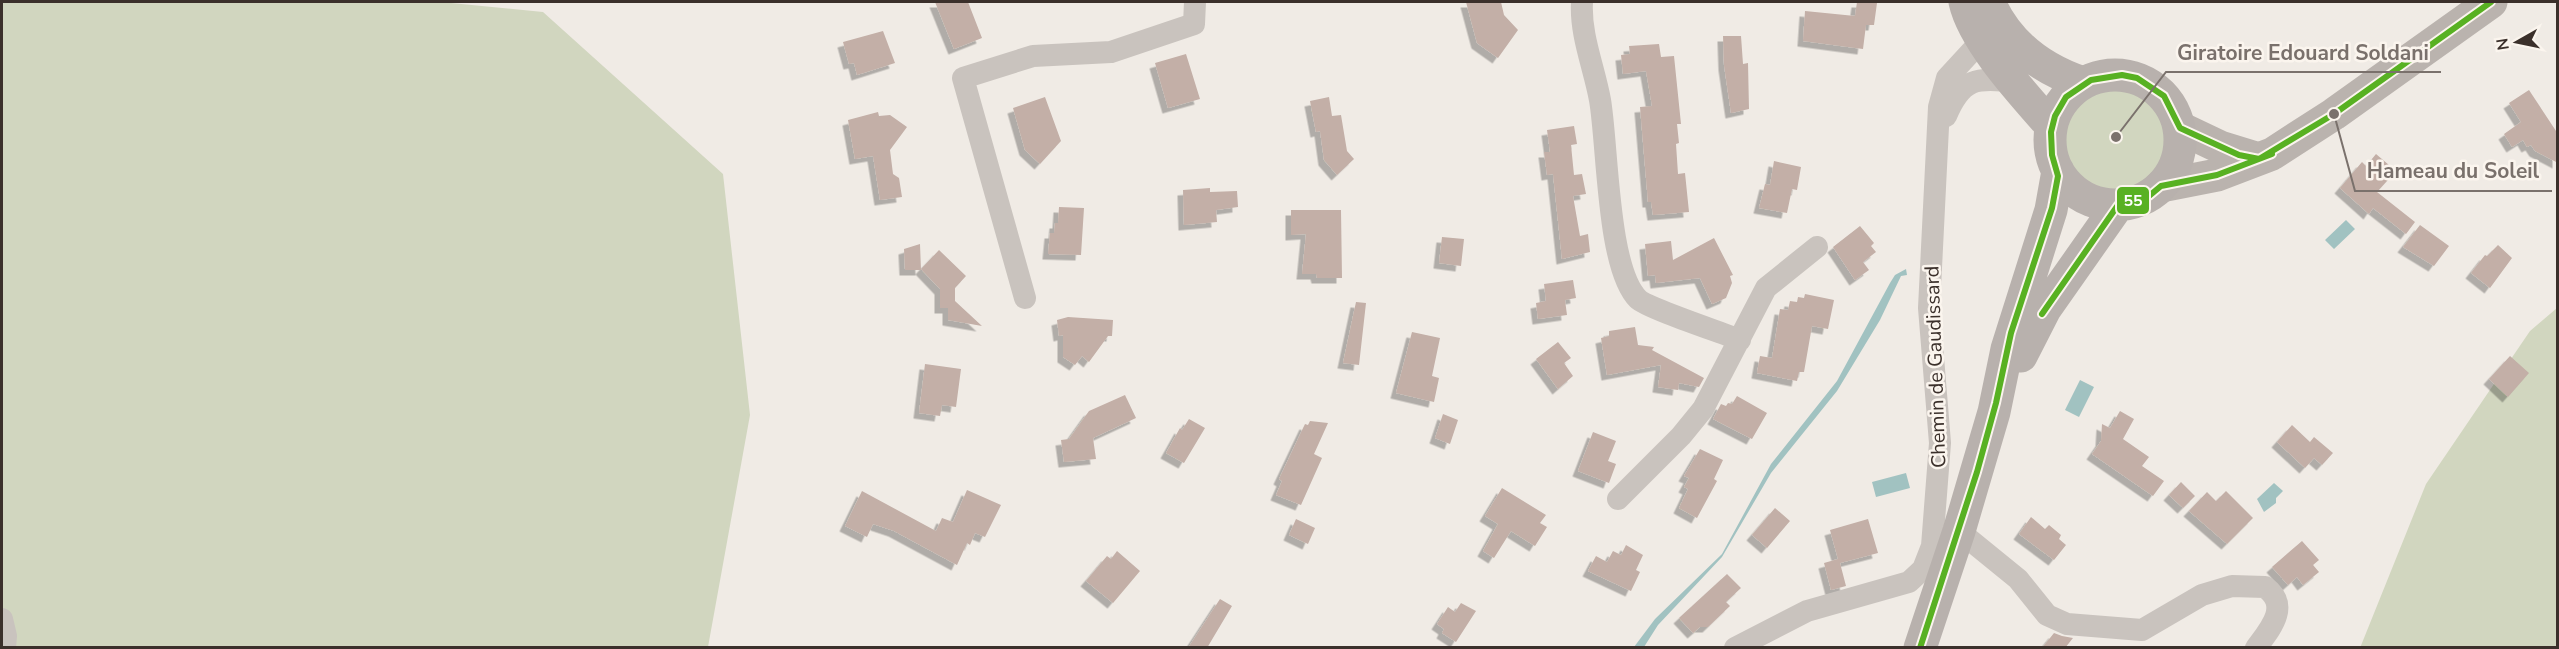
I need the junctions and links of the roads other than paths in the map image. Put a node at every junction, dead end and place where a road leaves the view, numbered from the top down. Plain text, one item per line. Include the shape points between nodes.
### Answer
1 (1194, 2) edge
2 (1582, 2) edge
3 (1965, 2) edge
4 (1989, 2) edge
5 (2491, 2) edge
6 (1982, 40) junction
7 (2022, 50) junction
8 (2015, 82) junction
9 (2083, 83) junction
10 (2051, 126) junction
11 (2180, 128) junction
12 (1937, 136) junction
13 (2259, 159) junction
14 (2058, 171) junction
15 (2162, 186) junction
16 (2118, 205) junction
17 (1817, 247) dead end
18 (1025, 298) dead end
19 (1740, 340) junction
20 (1994, 412) junction
21 (1618, 499) dead end
22 (1959, 531) junction
23 (2, 619) edge
24 (5, 648) edge
25 (1735, 648) edge
26 (1920, 648) edge
27 (2256, 648) edge

1 - 18 street via 1194,24 1111,52 1033,56 963,78
2 - 19 street via 1626,283 1639,301
3 - 6 main road
4 - 7 main road
5 - 13 main road via 2334,114
6 - 7 street
6 - 8 main road
6 - 12 street, Chemin de Gaudissard via 1947,78 1938,107
7 - 9 main road via 2051,71
8 - 10 main road
8 - 12 street via 1979,79 1965,84 1953,99
9 - 10 main road via 2062,101
9 - 11 main road via 2117,74 2151,84 2169,104
10 - 14 main road via 2050,142
11 - 13 main road via 2239,155
11 - 15 main road via 2178,160
12 - 25 street, Chemin de Gaudissard via 1929,308 1940,443 1932,546 1923,569 1909,582 1807,611
13 - 15 main road via 2217,175
14 - 16 main road via 2084,197 2100,204
14 - 20 main road via 2051,210 2007,349
15 - 16 main road via 2134,202
16 - 20 main road via 2045,309
17 - 19 street via 1766,288
19 - 21 street via 1703,408 1681,436
20 - 22 main road
22 - 26 main road
22 - 27 street via 2018,579 2048,615 2067,624 2142,630 2202,595 2232,586 2265,587 2274,595 2279,609
23 - 24 street

